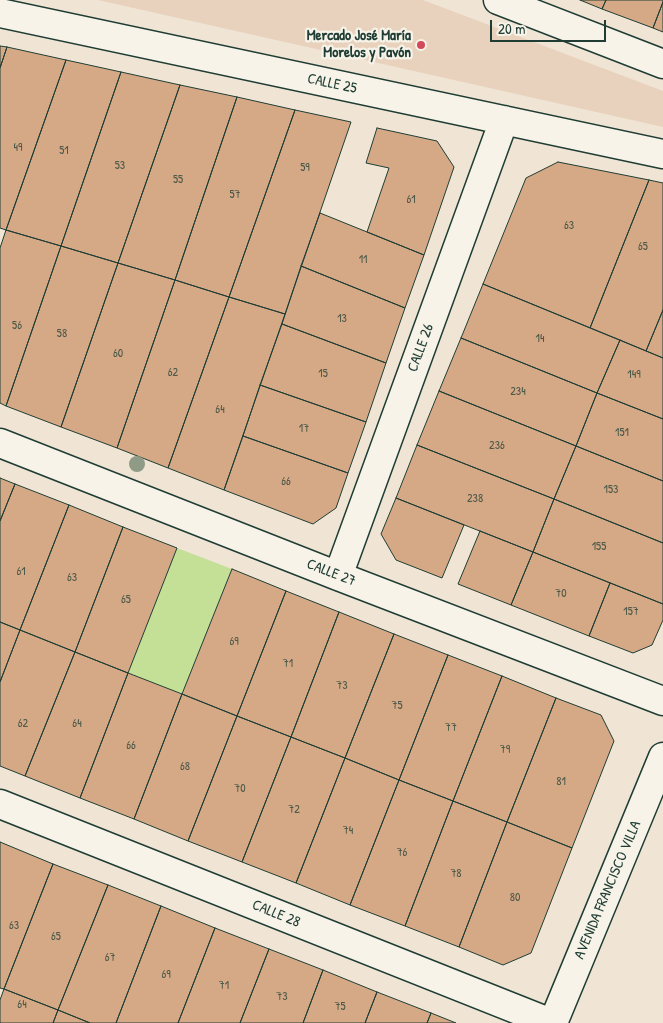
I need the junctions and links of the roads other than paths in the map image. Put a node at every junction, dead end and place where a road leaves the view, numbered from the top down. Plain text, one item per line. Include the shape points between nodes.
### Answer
1 (498, 0) edge
2 (0, 13) edge
3 (663, 64) edge
4 (504, 120) junction
5 (663, 154) edge
6 (0, 443) edge
7 (338, 576) junction
8 (663, 701) edge
9 (663, 757) edge
10 (0, 804) edge
11 (552, 1023) edge

1 - 3 street
2 - 4 street, CALLE 25
4 - 5 street, CALLE 25
4 - 7 street, CALLE 26
6 - 7 street, CALLE 27
7 - 8 street, CALLE 27
9 - 11 street, AVENIDA FRANCISCO VILLA
10 - 11 street, CALLE 28

